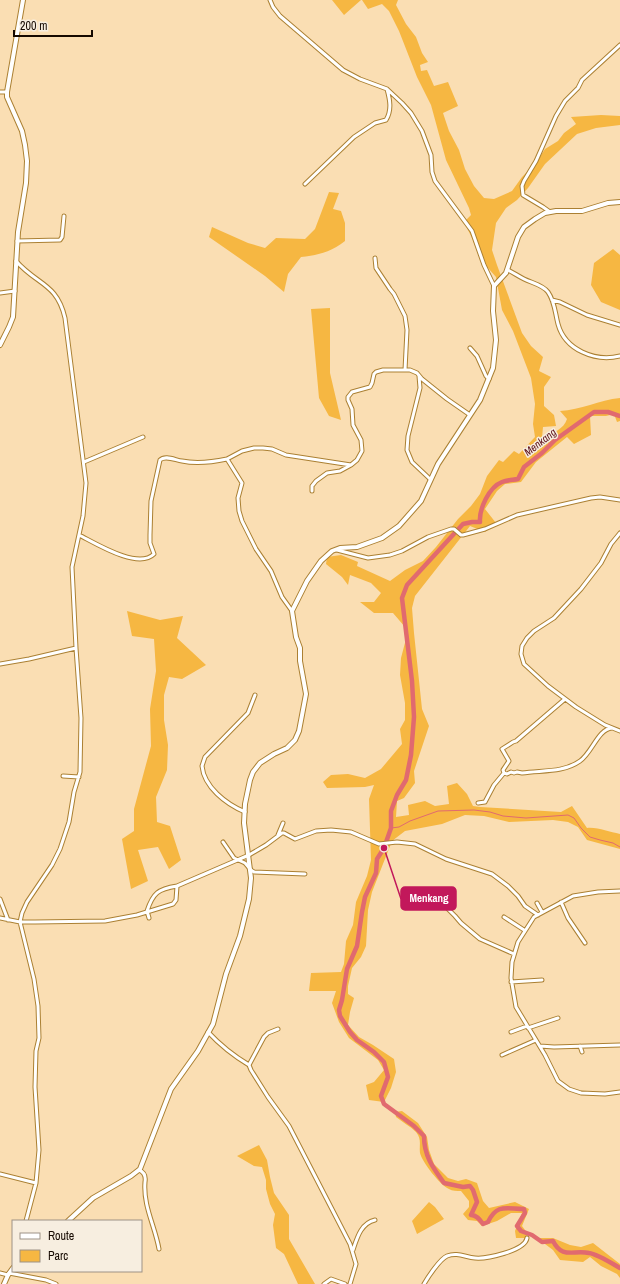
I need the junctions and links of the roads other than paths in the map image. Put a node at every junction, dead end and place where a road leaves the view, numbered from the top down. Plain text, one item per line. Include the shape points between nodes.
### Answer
1 (23, 0) edge
2 (270, 0) edge
3 (620, 45) edge
4 (387, 89) junction
5 (0, 92) edge
6 (7, 92) junction
7 (305, 184) dead end
8 (620, 202) edge
9 (550, 212) junction
10 (64, 216) dead end
11 (17, 241) junction
12 (375, 258) dead end
13 (16, 261) junction
14 (508, 270) junction
15 (494, 286) junction
16 (15, 291) junction
17 (0, 293) edge
18 (552, 300) junction
19 (620, 325) edge
20 (0, 345) edge
21 (470, 348) dead end
22 (620, 356) edge
23 (405, 370) junction
24 (419, 376) junction
25 (489, 379) junction
26 (470, 414) junction
27 (143, 437) dead end
28 (227, 459) junction
29 (84, 462) junction
30 (351, 465) junction
31 (430, 479) junction
32 (312, 491) dead end
33 (620, 500) edge
34 (620, 534) edge
35 (79, 535) junction
36 (332, 551) junction
37 (292, 611) junction
38 (76, 648) junction
39 (0, 664) edge
40 (255, 694) dead end
41 (565, 699) junction
42 (612, 728) junction
43 (620, 731) edge
44 (504, 773) junction
45 (63, 776) dead end
46 (79, 777) junction
47 (478, 803) dead end
48 (244, 812) junction
49 (283, 823) dead end
50 (278, 836) junction
51 (223, 842) dead end
52 (249, 855) junction
53 (236, 860) junction
54 (251, 870) junction
55 (305, 874) dead end
56 (176, 886) junction
57 (620, 891) edge
58 (0, 899) edge
59 (438, 899) dead end
60 (561, 902) junction
61 (537, 903) dead end
62 (147, 911) junction
63 (542, 912) junction
64 (538, 915) junction
65 (504, 917) dead end
66 (0, 918) edge
67 (149, 918) dead end
68 (8, 920) junction
69 (20, 922) junction
70 (524, 930) junction
71 (585, 943) dead end
72 (514, 954) junction
73 (542, 980) dead end
74 (511, 982) junction
75 (558, 1018) dead end
76 (528, 1027) junction
77 (278, 1029) dead end
78 (208, 1032) junction
79 (511, 1032) dead end
80 (536, 1040) junction
81 (620, 1045) edge
82 (540, 1046) junction
83 (580, 1046) junction
84 (582, 1052) dead end
85 (502, 1055) dead end
86 (249, 1065) junction
87 (620, 1092) edge
88 (139, 1170) junction
89 (0, 1174) edge
90 (36, 1183) junction
91 (26, 1220) edge
92 (69, 1220) edge
93 (375, 1220) dead end
94 (527, 1238) dead end
95 (159, 1249) dead end
96 (353, 1250) junction
97 (12, 1270) edge
98 (21, 1272) edge
99 (0, 1273) edge
100 (9, 1274) junction
101 (23, 1277) junction
102 (4, 1284) edge
103 (56, 1284) edge
104 (324, 1284) edge
105 (345, 1284) edge
106 (350, 1284) edge
107 (424, 1284) edge

1 - 6 street
2 - 4 street via 280,16 343,70
3 - 9 street via 582,80 565,101 522,186 523,195
4 - 7 street via 390,104 386,120 375,123 354,137
4 - 15 street via 410,111 419,125 431,155 435,181 472,231
5 - 6 street
6 - 11 street via 20,124 26,153 26,178
8 - 9 street via 582,211
9 - 14 street via 524,227
10 - 11 street via 60,240
11 - 13 street
12 - 23 street via 376,268 394,294 406,321
13 - 16 street
13 - 29 street via 27,273 52,291 63,308
14 - 15 street
14 - 18 street via 546,290
15 - 25 street via 495,361
16 - 17 street
16 - 20 street via 12,320
18 - 19 street via 587,315
18 - 22 street via 560,330 569,344 581,352 602,358
21 - 25 street
23 - 24 street via 415,372
23 - 30 street via 376,372 370,387 349,395 353,425 362,448 357,460
24 - 26 street
24 - 31 street via 420,388 407,450 412,462
25 - 26 street via 480,400
26 - 31 street
27 - 29 street
28 - 30 street via 242,451 264,448 286,455
28 - 35 street via 196,462 165,458 160,460 151,501 150,543 154,554 151,557 130,557 104,549
28 - 37 street via 242,483 238,498 242,521
29 - 35 street via 86,495
30 - 32 street via 340,472 325,474 312,486
31 - 36 street via 421,501 391,532 357,548 340,548
33 - 36 street via 592,498 517,515 463,535 451,529 423,539 397,553 381,557 368,558 340,550
34 - 41 street via 581,589 554,618 534,631 522,646 521,659 524,664
35 - 38 street via 72,566
36 - 37 street via 307,581
37 - 48 street via 306,694 299,731 287,748 256,768 250,780
38 - 39 street via 24,661
38 - 46 street via 82,724
40 - 48 street via 248,712 202,764 205,778 215,792
41 - 42 street
41 - 44 street via 516,741 502,749 509,761 503,770
42 - 43 street
42 - 44 street via 605,731 586,757 568,768
44 - 47 street via 485,802
45 - 46 street
46 - 69 street via 60,849 29,898
48 - 52 street
49 - 50 street
50 - 52 street
50 - 64 street via 284,833 295,839 316,831 331,830 351,832 383,844 415,844 446,859 487,872 508,886 525,906
51 - 53 street
52 - 53 street
52 - 54 street
53 - 54 street via 245,863
53 - 56 street
54 - 55 street
54 - 78 street via 244,922 226,974 214,1021
56 - 62 street via 156,893
56 - 62 street via 174,903
57 - 60 street via 578,895
58 - 68 street
59 - 72 street via 480,939
60 - 63 street
60 - 71 street via 568,918
61 - 63 street
62 - 67 street
62 - 69 street via 105,921
63 - 64 street
64 - 70 street
65 - 70 street
66 - 68 street
68 - 69 street
69 - 90 street via 34,979 39,1032 35,1087 39,1142
70 - 72 street
72 - 74 street
73 - 74 street
74 - 76 street via 515,1005
75 - 76 street
76 - 79 street
76 - 80 street
77 - 86 street via 264,1036
78 - 86 street via 231,1054
78 - 88 street via 171,1089
80 - 82 street
80 - 85 street
81 - 83 street
82 - 83 street
82 - 87 street via 558,1081 569,1089 590,1094
83 - 84 street
86 - 96 street via 289,1126
88 - 92 street via 94,1198
88 - 95 street via 145,1175 145,1198
89 - 90 street
90 - 91 street
93 - 96 street via 366,1224
94 - 107 street via 518,1248 486,1258 455,1254 447,1256
96 - 106 street via 356,1264
97 - 100 street
98 - 101 street
99 - 100 street
100 - 101 street
100 - 102 street
101 - 103 street
104 - 105 street via 330,1279

